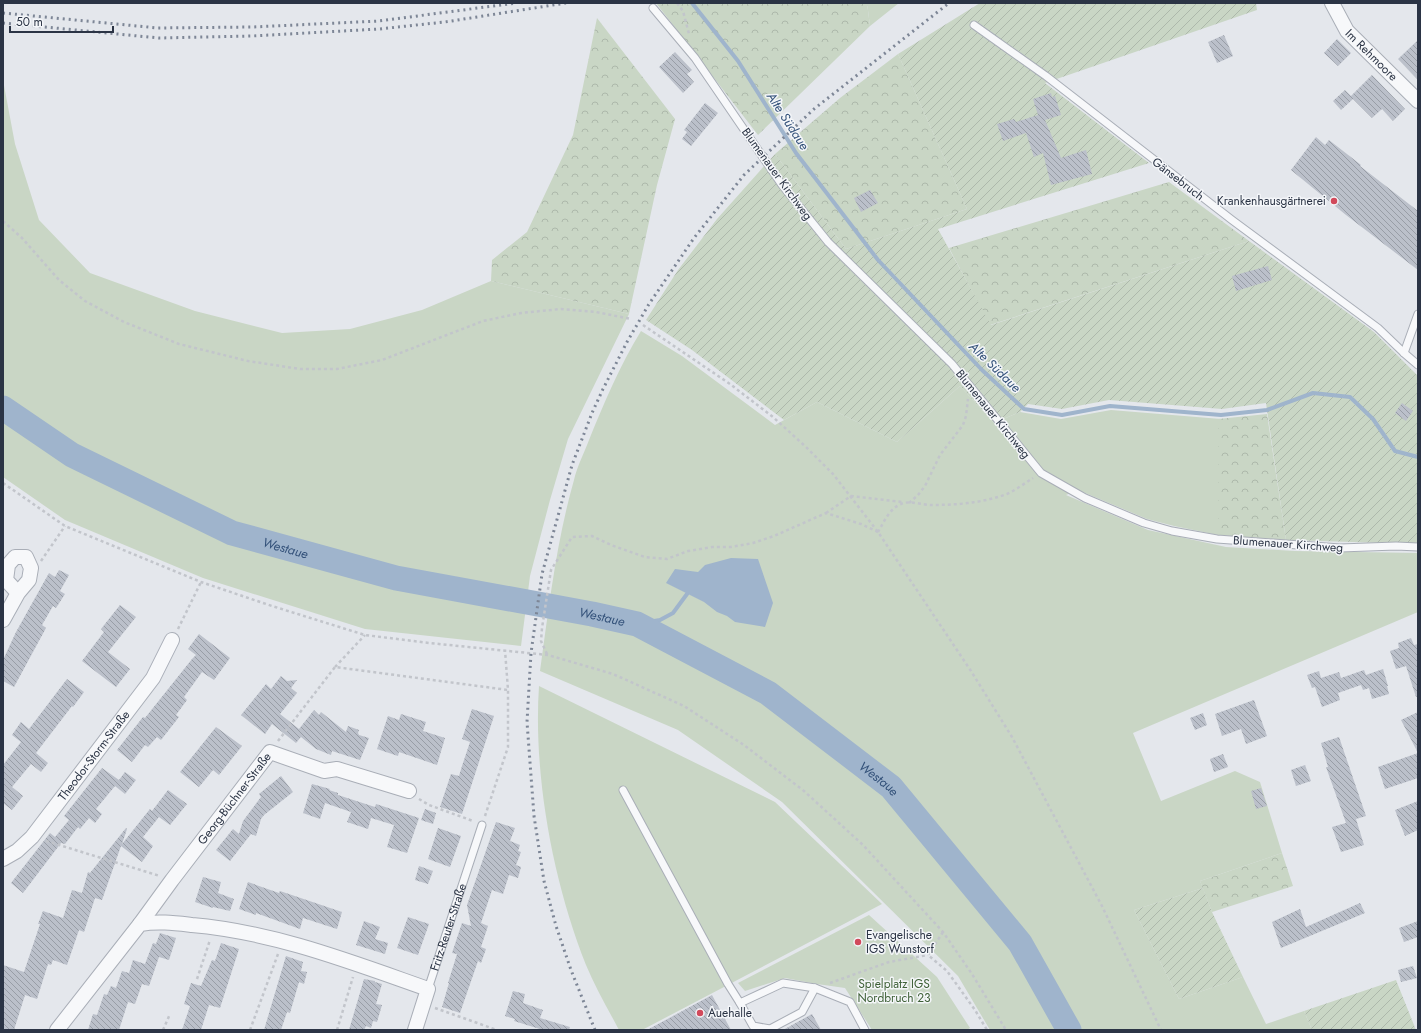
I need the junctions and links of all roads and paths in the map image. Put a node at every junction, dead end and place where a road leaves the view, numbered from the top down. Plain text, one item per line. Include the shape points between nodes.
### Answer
1 (678, 3) edge
2 (1332, 3) edge
3 (653, 8) dead end
4 (974, 25) dead end
5 (695, 58) junction
6 (1418, 101) edge
7 (3, 221) edge
8 (1418, 314) edge
9 (631, 319) dead end
10 (643, 325) dead end
11 (1404, 353) junction
12 (1418, 365) edge
13 (968, 382) junction
14 (1041, 473) junction
15 (3, 482) edge
16 (851, 496) junction
17 (902, 503) junction
18 (909, 503) junction
19 (826, 513) junction
20 (65, 526) junction
21 (878, 532) junction
22 (1418, 547) edge
23 (31, 568) junction
24 (201, 582) junction
25 (18, 593) junction
26 (3, 620) edge
27 (365, 635) junction
28 (172, 640) joint
29 (505, 650) junction
30 (548, 655) junction
31 (335, 667) junction
32 (508, 690) junction
33 (270, 752) junction
34 (623, 790) dead end
35 (409, 791) joint
36 (482, 825) junction
37 (32, 837) junction
38 (3, 860) edge
39 (172, 880) junction
40 (140, 924) junction
41 (215, 927) junction
42 (943, 932) junction
43 (282, 940) junction
44 (928, 955) junction
45 (357, 964) junction
46 (197, 979) dead end
47 (815, 988) junction
48 (428, 989) junction
49 (740, 1003) junction
50 (424, 1004) junction
51 (170, 1014) dead end
52 (337, 1029) edge
53 (57, 1030) edge
54 (162, 1030) edge
55 (250, 1030) edge
56 (415, 1030) edge
57 (497, 1030) edge
58 (865, 1030) edge
59 (987, 1030) edge
60 (1006, 1030) edge
61 (1161, 1030) edge

1 - 5 path via 683,11
2 - 6 street, Im Rehmoore via 1347,31
3 - 5 lane, Blumenauer Kirchweg
4 - 11 lane, Gänsebruch via 1046,76 1232,220 1378,328
5 - 13 lane, Blumenauer Kirchweg via 782,185 828,242
7 - 9 path via 22,238 59,280 85,301 124,322 179,344 248,361 300,369 337,369 382,360 483,322 521,313 561,309
8 - 11 lane
10 - 16 path via 730,384 773,417 833,474
11 - 12 lane, Gänsebruch
13 - 14 lane, Blumenauer Kirchweg
13 - 18 path via 963,425 940,455 925,486
14 - 18 path via 1008,493 975,502 928,505
14 - 22 lane, Blumenauer Kirchweg via 1085,498 1144,523 1172,531 1217,539 1340,548
15 - 20 path
16 - 17 path
16 - 19 path
16 - 21 path
17 - 18 path
17 - 21 path via 888,515
19 - 21 path
19 - 30 path via 753,543 688,551 667,559 645,557 611,546 592,536 572,537 551,570 541,641
20 - 23 path via 43,559
20 - 24 path
21 - 61 path via 1012,738 1102,906
23 - 25 street via 29,580
23 - 25 street via 26,557 15,557 8,565 6,580
24 - 27 path
24 - 28 path
25 - 26 street
27 - 29 path
27 - 31 path
28 - 37 street, Theodor-Storm-Straße via 153,678
29 - 30 path
29 - 32 path
30 - 42 path via 613,674 684,706 744,745 804,791 863,845
31 - 32 path
31 - 33 path
32 - 36 path via 508,747
33 - 35 street, Georg-Büchner-Straße via 324,770 337,769
33 - 39 street, Georg-Büchner-Straße
34 - 49 lane
35 - 36 path via 428,806
36 - 48 lane, Fritz-Reuter-Straße
37 - 38 street, Theodor-Storm-Straße
37 - 39 path
39 - 40 street, Georg-Büchner-Straße
40 - 41 street via 156,922
40 - 53 street, Georg-Büchner-Straße
41 - 43 street
41 - 46 path
42 - 44 path
42 - 60 path
43 - 45 street
43 - 55 path
44 - 47 path via 890,962
44 - 59 path via 947,971
45 - 48 street
45 - 52 path
47 - 49 lane via 783,983
47 - 49 lane via 802,1012 770,1029 753,1026
47 - 58 lane via 850,1002
48 - 50 street, Fritz-Reuter-Straße
50 - 56 street, Fritz-Reuter-Straße
50 - 57 path
51 - 54 path

